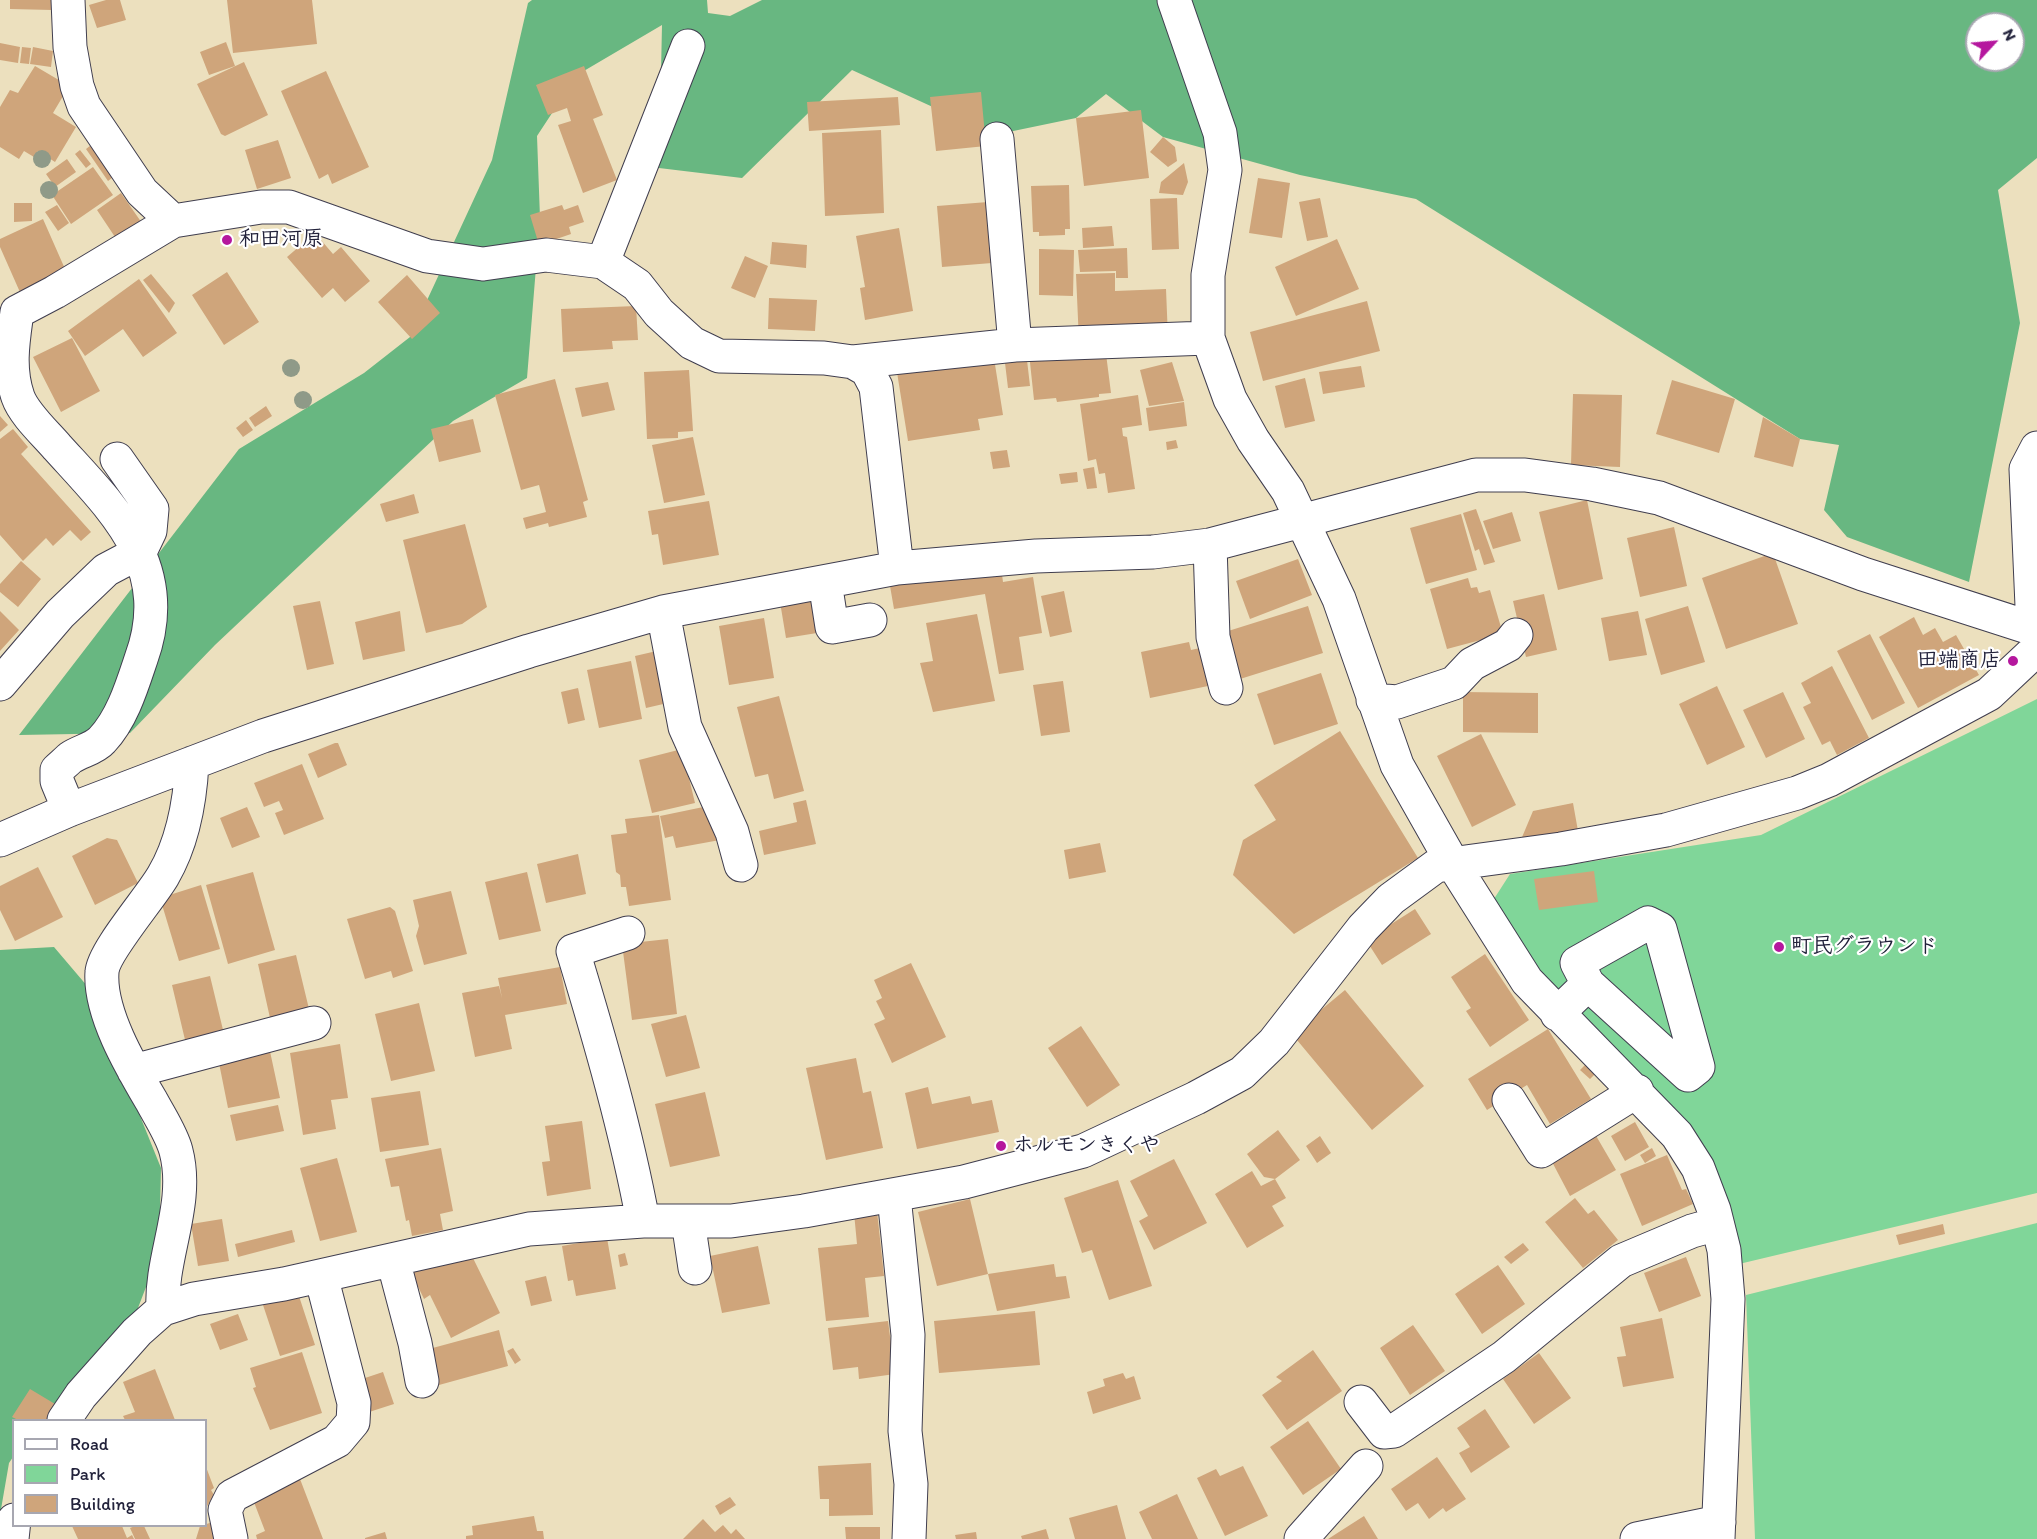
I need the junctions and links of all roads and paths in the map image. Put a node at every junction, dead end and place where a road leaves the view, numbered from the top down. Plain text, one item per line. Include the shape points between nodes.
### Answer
1 (68, 0) edge
2 (1174, 0) edge
3 (688, 46) dead end
4 (997, 139) dead end
5 (173, 221) junction
6 (603, 262) junction
7 (8, 313) edge
8 (1209, 338) junction
9 (1015, 345) junction
10 (853, 362) junction
11 (2037, 448) edge
12 (117, 459) dead end
13 (1300, 521) junction
14 (1210, 545) junction
15 (140, 552) junction
16 (897, 568) junction
17 (825, 582) junction
18 (663, 612) junction
19 (870, 620) dead end
20 (1516, 635) dead end
21 (2036, 636) edge
22 (0, 684) edge
23 (1226, 688) dead end
24 (1373, 700) junction
25 (192, 763) junction
26 (69, 810) junction
27 (0, 840) edge
28 (1453, 864) junction
29 (741, 865) dead end
30 (628, 933) dead end
31 (1588, 984) dead end
32 (1557, 1014) junction
33 (314, 1023) dead end
34 (134, 1071) junction
35 (1637, 1091) junction
36 (1509, 1100) dead end
37 (894, 1196) junction
38 (643, 1221) junction
39 (688, 1221) junction
40 (1717, 1224) junction
41 (393, 1260) junction
42 (695, 1268) dead end
43 (321, 1276) junction
44 (163, 1309) junction
45 (422, 1381) dead end
46 (1361, 1402) dead end
47 (80, 1412) edge
48 (1366, 1466) dead end
49 (1718, 1530) edge
50 (231, 1539) edge
51 (909, 1539) edge
52 (1301, 1539) edge
53 (1637, 1539) edge

1 - 5 street via 70,47 84,106 142,192
2 - 8 street via 1220,133 1225,170 1208,275
3 - 6 street
4 - 9 street
5 - 6 street via 261,207 289,207 427,256 483,264 546,255
5 - 7 street via 56,292
6 - 10 street via 637,285 659,313 692,343 719,356
7 - 15 street via 10,359 19,399 104,499
8 - 9 street
8 - 13 street via 1230,399 1288,491
9 - 10 street
10 - 16 street via 867,370 876,387
11 - 21 street via 2026,469
12 - 15 street via 152,509 150,531
13 - 14 street
13 - 21 street via 1476,475 1525,475 1592,484 1659,498
13 - 24 street via 1339,599
14 - 16 street
14 - 23 street via 1213,637
15 - 22 street via 106,570 60,614
15 - 26 street via 151,584 150,636 115,723 100,742 57,770 57,781
16 - 17 street
17 - 18 street
17 - 19 street via 831,627
18 - 25 street via 439,679
18 - 29 street via 685,727 732,832
20 - 24 street via 1508,645 1472,664 1454,683 1397,702
21 - 28 street via 1989,694 1829,780 1797,793 1666,830
24 - 28 street via 1397,765
25 - 26 street
25 - 34 street via 190,796 179,842 164,875 102,970 105,1005
26 - 27 street
28 - 32 street via 1527,981
28 - 37 street via 1436,866 1391,899 1362,928 1274,1042 1242,1073 1083,1151
30 - 38 street via 573,951 615,1096
31 - 32 street
32 - 35 street
33 - 34 street
34 - 44 street via 176,1151 177,1211 162,1291
35 - 36 street via 1541,1151
35 - 40 street via 1677,1135 1698,1168
37 - 39 street via 731,1221
37 - 51 street via 908,1335 905,1431 911,1484
38 - 39 street
38 - 41 street via 529,1229
39 - 42 street
40 - 46 street via 1621,1261 1504,1357 1394,1431 1384,1432
40 - 49 street via 1724,1250 1728,1299
41 - 43 street
41 - 45 street via 416,1343
43 - 44 street via 194,1299
43 - 50 street via 354,1403 353,1422 337,1441 232,1496 225,1510
44 - 47 street via 137,1332
48 - 52 street
49 - 53 street

